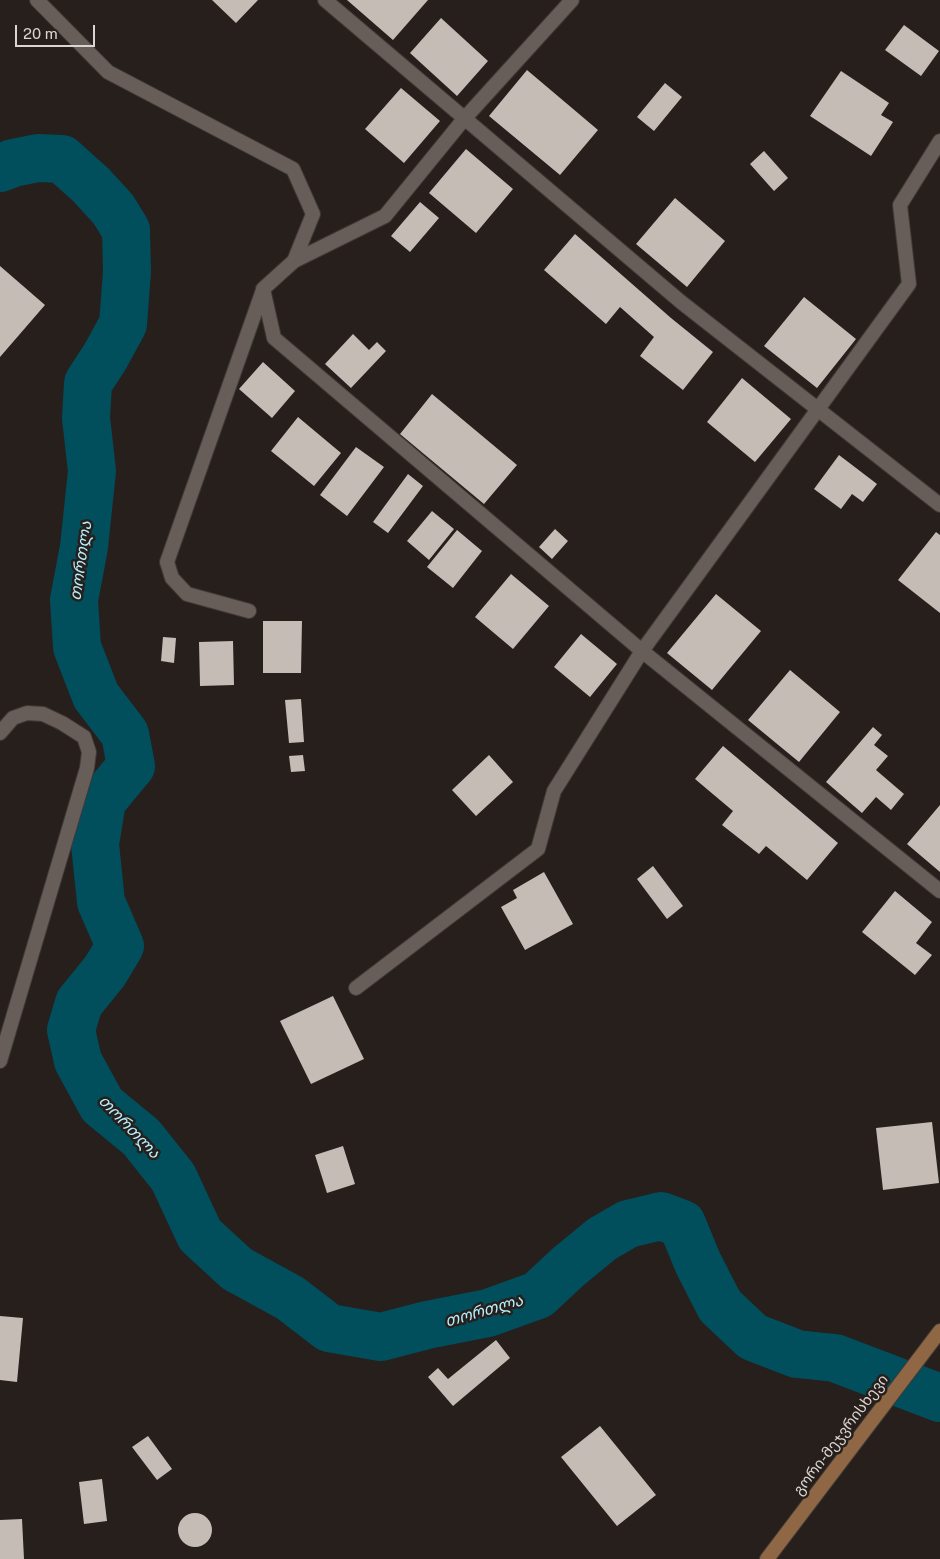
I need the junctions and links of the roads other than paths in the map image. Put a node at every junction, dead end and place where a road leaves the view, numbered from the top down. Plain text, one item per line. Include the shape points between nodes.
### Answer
1 (38, 0) edge
2 (325, 0) edge
3 (572, 0) edge
4 (464, 119) junction
5 (940, 140) edge
6 (294, 261) junction
7 (263, 289) junction
8 (818, 408) junction
9 (940, 505) edge
10 (249, 611) dead end
11 (642, 651) junction
12 (0, 733) edge
13 (940, 891) edge
14 (356, 988) dead end
15 (0, 1061) edge
16 (940, 1331) edge
17 (767, 1559) edge

1 - 6 street via 108,72 293,169 313,214
2 - 4 street
3 - 4 street
4 - 6 street via 385,216
4 - 8 street via 682,302
5 - 8 street via 900,205 909,284
6 - 7 street
7 - 10 street via 167,562 172,578 187,594
7 - 11 street via 274,338
8 - 9 street
8 - 11 street
11 - 13 street
11 - 14 street via 554,791 538,849
12 - 15 street via 13,718 44,714 84,737 89,752 87,768
16 - 17 main road, გორი-მეჯვრისხევი

